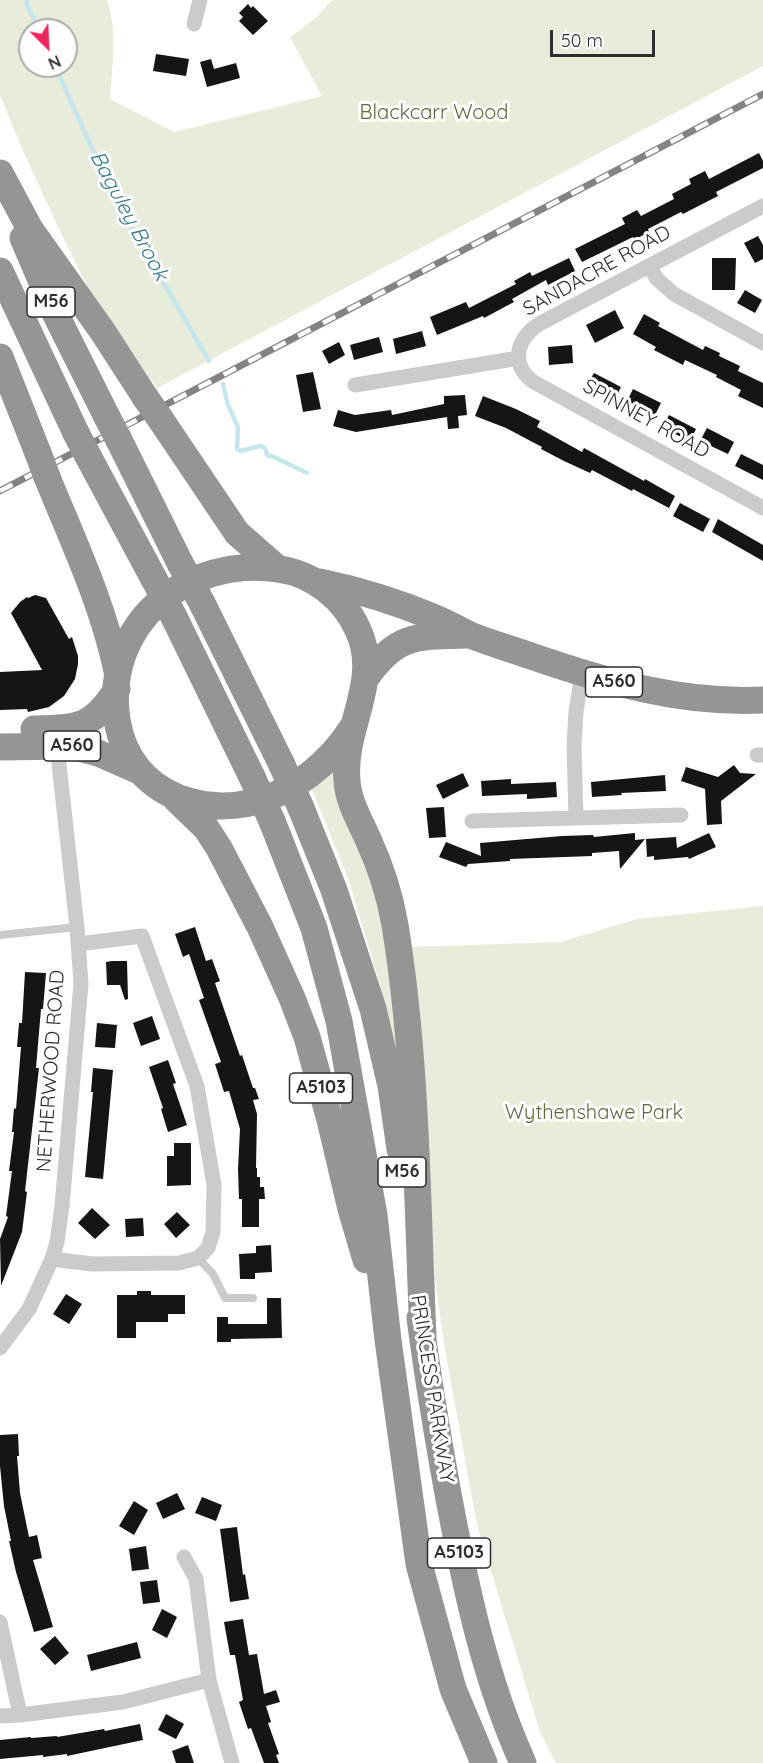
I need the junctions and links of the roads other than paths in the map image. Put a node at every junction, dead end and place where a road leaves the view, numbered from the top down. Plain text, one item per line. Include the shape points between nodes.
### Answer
1 (200, 0) edge
2 (194, 24) dead end
3 (0, 173) edge
4 (0, 185) edge
5 (763, 206) edge
6 (649, 266) junction
7 (0, 271) edge
8 (763, 343) edge
9 (0, 357) edge
10 (519, 358) junction
11 (355, 385) dead end
12 (763, 508) edge
13 (277, 568) junction
14 (310, 579) junction
15 (471, 635) junction
16 (582, 674) junction
17 (366, 678) junction
18 (117, 681) junction
19 (763, 700) edge
20 (352, 728) junction
21 (0, 729) edge
22 (57, 746) junction
23 (0, 747) edge
24 (139, 771) junction
25 (173, 796) junction
26 (681, 815) dead end
27 (576, 818) junction
28 (472, 821) dead end
29 (77, 927) junction
30 (0, 935) edge
31 (78, 944) junction
32 (198, 1258) junction
33 (52, 1259) junction
34 (253, 1298) dead end
35 (423, 1336) junction
36 (388, 1340) junction
37 (0, 1348) edge
38 (184, 1557) dead end
39 (0, 1622) edge
40 (209, 1680) junction
41 (20, 1715) junction
42 (0, 1716) edge
43 (232, 1763) edge
44 (483, 1763) edge
45 (523, 1763) edge

1 - 2 street
3 - 13 highway, M56, bridge via 30,229 237,533
4 - 35 highway, PRINCESS PARKWAY / M56, bridge via 56,315 282,765 334,890 373,1009 392,1086
5 - 6 street, SANDACRE ROAD
6 - 8 street via 674,294
6 - 10 street, SANDACRE ROAD via 530,330 522,341
7 - 36 highway, PRINCESS PARKWAY / M56, bridge via 82,445 174,617 252,777 314,928 348,1064 374,1215
9 - 18 highway via 85,570 109,637
10 - 11 street
10 - 12 street, SPINNEY ROAD via 523,372 532,381
13 - 14 highway, A560
13 - 18 highway, A560 via 221,570 174,591 139,623 125,646
14 - 15 highway, A560 via 399,604
14 - 17 highway, A560 via 333,595 353,619 362,639
15 - 16 highway, A560
15 - 17 highway, A560 via 409,640 393,648
16 - 19 highway, A560 via 700,699
16 - 27 street via 574,745
17 - 20 highway, A560
18 - 21 highway, A560 via 96,715 77,726
18 - 24 highway, A560 via 115,703 122,738
20 - 25 highway, A560 via 335,752 311,773 264,799 242,805 210,806
20 - 35 highway, A5103 via 346,763 348,791 380,870 394,922 410,1047
22 - 23 highway, A560
22 - 24 highway, A560 via 85,749
22 - 29 street, NETHERWOOD ROAD
24 - 25 highway, A560
25 - 36 highway, A5103 via 206,828 219,848 292,998 307,1037
26 - 27 street
27 - 28 street
29 - 30 lane
29 - 31 street, NETHERWOOD ROAD
31 - 32 street via 142,936 198,1086 214,1185 213,1232 208,1248
31 - 33 street, NETHERWOOD ROAD via 81,996 62,1206
32 - 33 street via 179,1263 92,1264
32 - 34 lane via 213,1274 225,1298
33 - 37 street, NETHERWOOD ROAD via 29,1310
35 - 45 highway, PRINCESS PARKWAY / A5103 via 464,1580 489,1674
36 - 44 highway, PRINCESS PARKWAY / A5103 via 419,1564 453,1689
38 - 40 street via 196,1579
39 - 41 street
40 - 41 street via 123,1702
40 - 43 street
41 - 42 street

